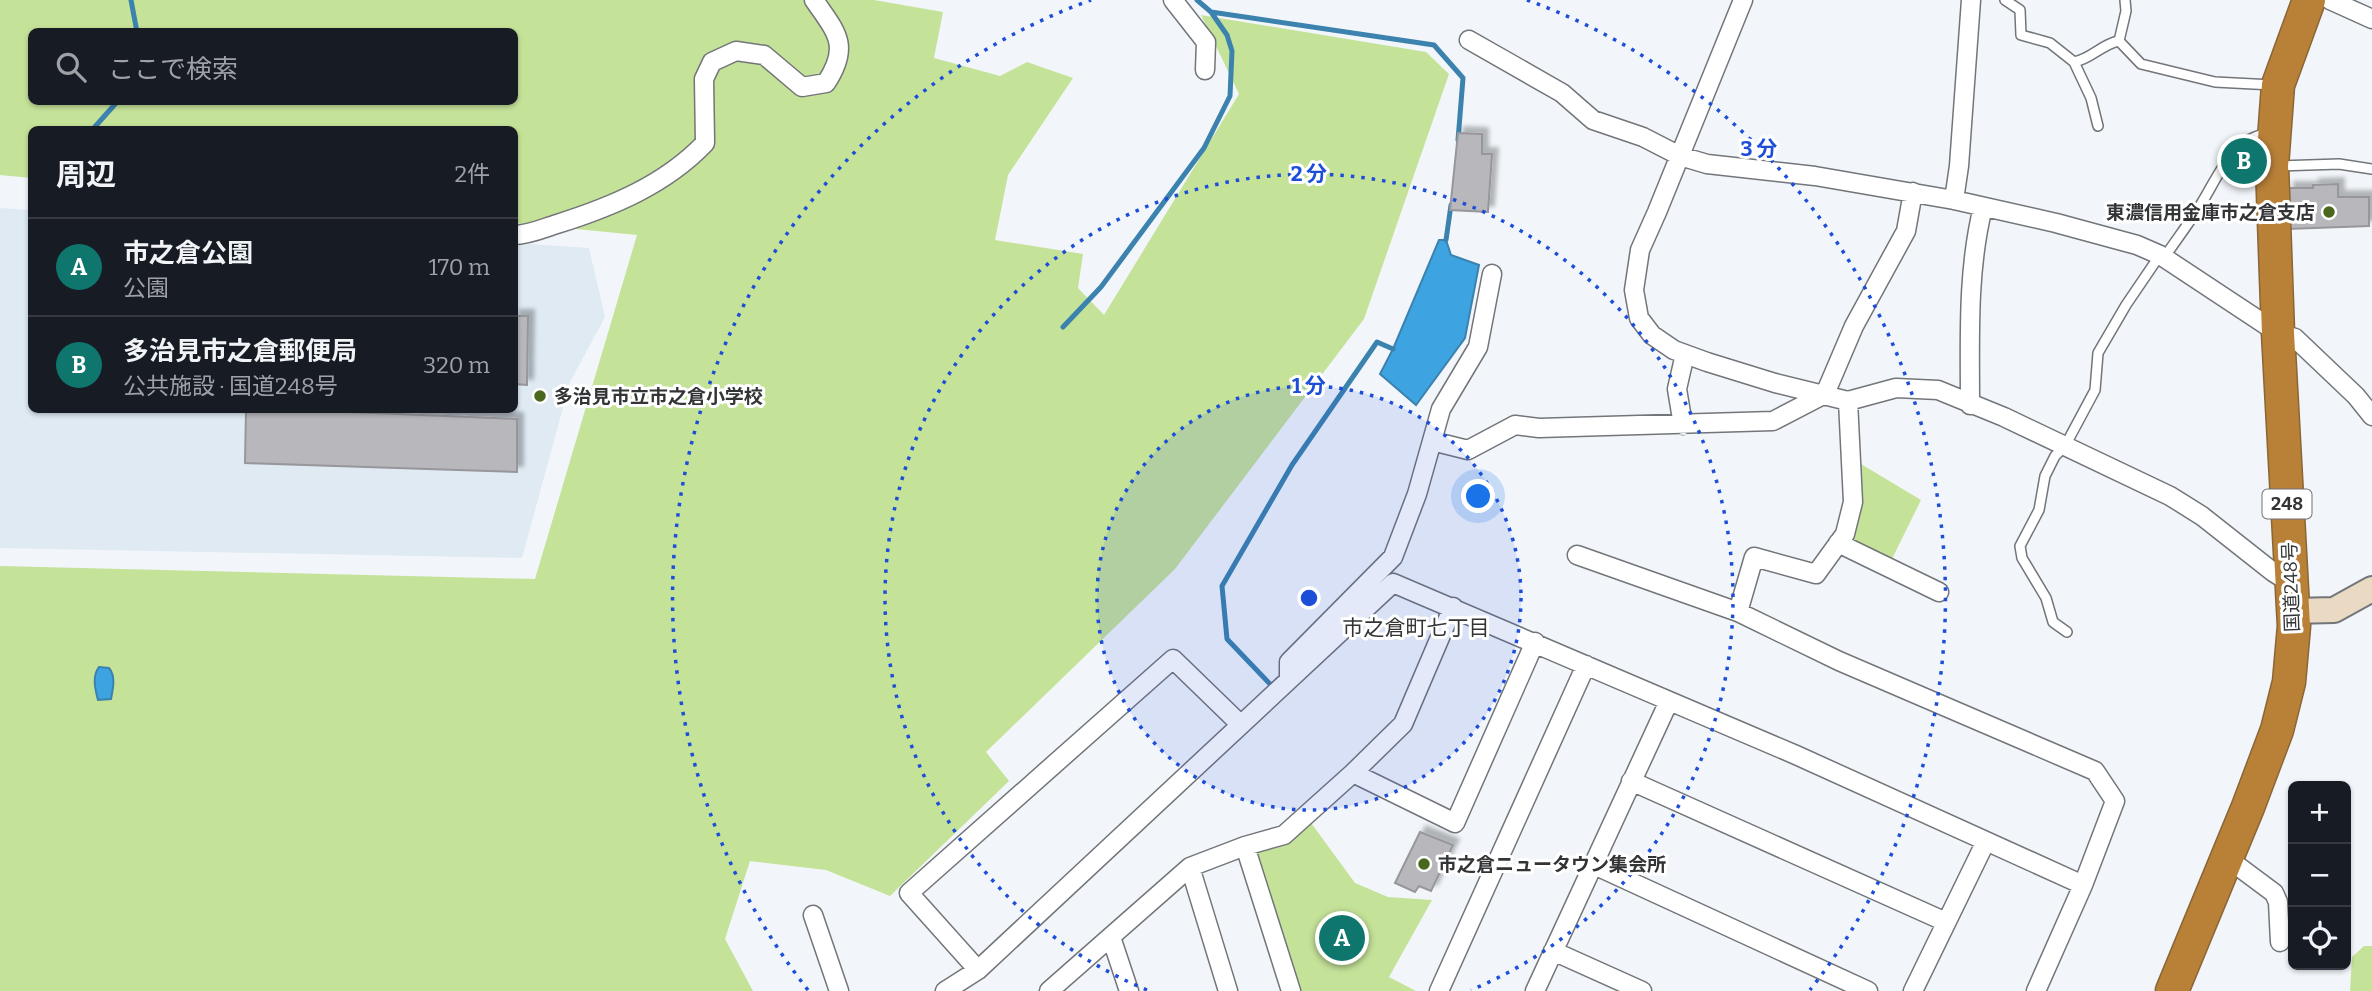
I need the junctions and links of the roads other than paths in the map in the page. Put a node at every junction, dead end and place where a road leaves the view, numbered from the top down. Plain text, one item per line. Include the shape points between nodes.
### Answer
1 (814, 0) edge
2 (1173, 0) edge
3 (1743, 0) edge
4 (1970, 0) edge
5 (2005, 0) edge
6 (2125, 0) edge
7 (2309, 0) edge
8 (2330, 0) edge
9 (2372, 19) edge
10 (1469, 40) dead end
11 (2119, 41) junction
12 (2074, 62) junction
13 (1205, 70) dead end
14 (2277, 85) junction
15 (2098, 127) dead end
16 (2274, 132) junction
17 (1680, 156) junction
18 (2272, 166) junction
19 (2372, 169) edge
20 (1913, 192) junction
21 (1954, 200) junction
22 (1983, 207) junction
23 (518, 234) edge
24 (2162, 256) junction
25 (1492, 274) dead end
26 (2278, 333) junction
27 (1685, 354) junction
28 (1825, 394) junction
29 (1848, 401) junction
30 (1970, 405) junction
31 (2372, 416) edge
32 (1683, 425) junction
33 (1432, 441) junction
34 (2065, 446) junction
35 (1838, 543) junction
36 (1577, 555) dead end
37 (2372, 589) edge
38 (1939, 592) dead end
39 (2293, 597) junction
40 (1453, 607) junction
41 (1738, 612) junction
42 (2067, 632) dead end
43 (1535, 642) junction
44 (1586, 665) junction
45 (1289, 679) junction
46 (1669, 701) junction
47 (1240, 724) junction
48 (1353, 773) junction
49 (1632, 781) junction
50 (1986, 841) junction
51 (1245, 846) junction
52 (2227, 858) junction
53 (1592, 864) junction
54 (1190, 867) junction
55 (2083, 885) junction
56 (813, 915) dead end
57 (1946, 922) junction
58 (1111, 937) junction
59 (2280, 942) dead end
60 (1553, 951) junction
61 (978, 970) junction
62 (839, 991) edge
63 (946, 991) edge
64 (1049, 991) edge
65 (1129, 991) edge
66 (1228, 991) edge
67 (1291, 991) edge
68 (1439, 991) edge
69 (1535, 991) edge
70 (1642, 991) edge
71 (1868, 991) edge
72 (1913, 991) edge
73 (2036, 991) edge
74 (2172, 991) edge

1 - 23 street via 838,36 837,66 826,83 802,87 764,55 736,51 712,62 704,79 705,143 687,162 601,210
2 - 13 street via 1206,42
3 - 17 street
4 - 21 street
5 - 12 lane via 2020,10 2021,35 2050,43
6 - 11 lane
7 - 14 highway, 国道248号 / 248
8 - 9 street
10 - 17 street via 1562,93 1593,120
11 - 12 lane
11 - 14 lane via 2141,64 2215,82
12 - 15 lane
14 - 16 highway, 国道248号 / 248
16 - 18 highway, 国道248号 / 248
16 - 24 lane via 2239,145
17 - 20 street via 1707,164
17 - 27 street via 1640,250 1634,290 1639,318 1652,334
18 - 19 lane via 2339,164
18 - 26 highway, 国道248号 / 248
20 - 21 street
20 - 28 street via 1906,231 1854,326
21 - 22 street
22 - 24 street via 2123,241
22 - 30 street via 1976,234
24 - 26 street
24 - 34 lane via 2098,353 2095,390
25 - 33 street via 1478,346 1441,409
26 - 31 street via 2295,338
26 - 39 highway, 国道248号 / 248
27 - 28 street
27 - 32 street via 1676,389
28 - 29 street
28 - 32 street via 1773,421
29 - 30 street via 1896,388 1938,390
29 - 35 street via 1853,502
30 - 34 street
32 - 33 street via 1515,425 1468,450
33 - 45 street via 1393,557 1289,662
34 - 39 street via 2202,516 2273,572
34 - 42 lane via 2045,476 2039,510 2020,546 2053,622
35 - 38 street
35 - 41 street via 1816,574 1754,557
36 - 41 street
37 - 39 main road via 2334,610
39 - 52 highway, 国道248号 / 248 via 2289,682 2277,730
40 - 43 street
40 - 45 street via 1394,583
40 - 48 street via 1403,724
41 - 55 street via 1839,661 2095,771 2115,801
43 - 44 street
43 - 48 street via 1455,823
44 - 46 street
44 - 68 street
45 - 47 street
46 - 49 street
46 - 50 street
47 - 61 street
47 - 61 street via 1173,659 909,893
48 - 51 street via 1284,835
49 - 53 street
49 - 57 street
50 - 55 street
50 - 57 street
51 - 54 street
51 - 67 street
52 - 59 street via 2274,893
52 - 74 highway, 国道248号 / 248
53 - 60 street
53 - 71 street
54 - 58 street
54 - 66 street
55 - 73 street
56 - 62 street
57 - 72 street
58 - 64 street
58 - 65 street
60 - 69 street
60 - 70 street
61 - 63 street

